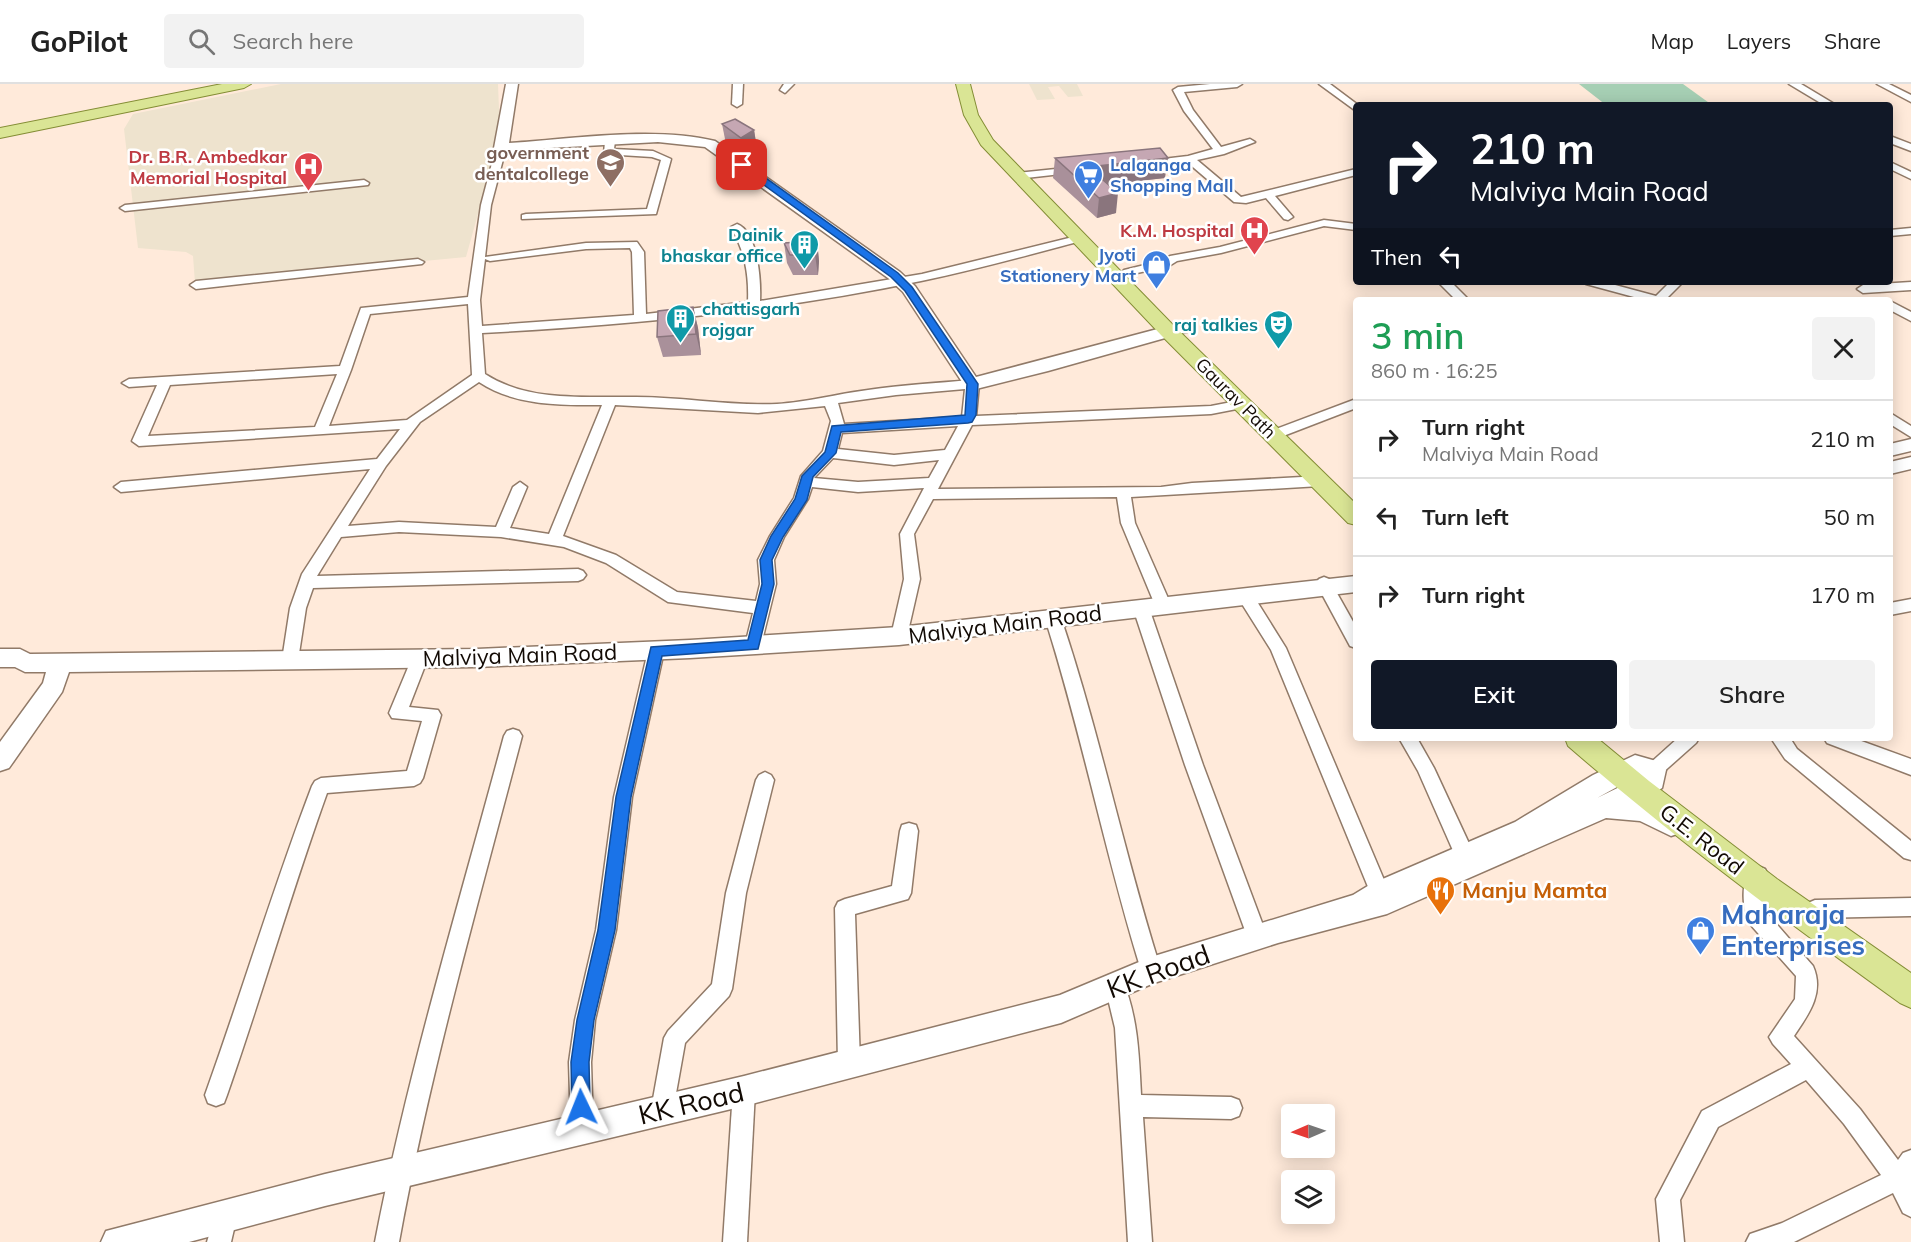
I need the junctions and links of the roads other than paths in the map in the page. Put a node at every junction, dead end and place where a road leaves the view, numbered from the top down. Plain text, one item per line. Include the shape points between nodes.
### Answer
1 (209, 84) edge
2 (244, 84) edge
3 (512, 84) edge
4 (521, 84) edge
5 (738, 84) edge
6 (963, 84) edge
7 (982, 84) edge
8 (1237, 84) edge
9 (1324, 84) edge
10 (1794, 84) edge
11 (1882, 84) edge
12 (1911, 99) edge
13 (1826, 102) edge
14 (737, 104) dead end
15 (1353, 106) edge
16 (0, 126) edge
17 (0, 133) edge
18 (610, 141) junction
19 (1250, 142) dead end
20 (507, 148) junction
21 (1220, 152) junction
22 (1190, 159) junction
23 (1138, 165) edge
24 (1893, 167) edge
25 (1086, 170) edge
26 (1353, 173) edge
27 (1023, 176) junction
28 (1911, 176) edge
29 (364, 183) dead end
30 (1268, 194) junction
31 (125, 208) dead end
32 (526, 217) dead end
33 (1288, 217) dead end
34 (737, 227) dead end
35 (1353, 227) edge
36 (1911, 231) edge
37 (1893, 233) edge
38 (1077, 239) junction
39 (490, 258) junction
40 (418, 262) dead end
41 (1128, 272) junction
42 (902, 282) junction
43 (196, 285) dead end
44 (1447, 285) edge
45 (1600, 285) edge
46 (1674, 285) edge
47 (1856, 285) edge
48 (1911, 286) edge
49 (1863, 289) junction
50 (1625, 292) junction
51 (1459, 297) edge
52 (1616, 297) edge
53 (1646, 297) edge
54 (1662, 297) edge
55 (1876, 297) edge
56 (474, 300) junction
57 (754, 306) junction
58 (1893, 307) edge
59 (1911, 317) edge
60 (640, 318) junction
61 (1176, 329) junction
62 (482, 330) junction
63 (345, 370) junction
64 (479, 376) junction
65 (165, 381) junction
66 (129, 383) dead end
67 (972, 384) junction
68 (610, 401) junction
69 (830, 401) junction
70 (1242, 404) junction
71 (1353, 404) edge
72 (1893, 419) edge
73 (968, 420) junction
74 (410, 424) junction
75 (836, 429) junction
76 (320, 431) junction
77 (1281, 432) junction
78 (1911, 433) edge
79 (1911, 445) edge
80 (1893, 449) edge
81 (830, 453) junction
82 (950, 454) junction
83 (381, 463) junction
84 (1911, 463) edge
85 (1893, 467) edge
86 (1320, 481) junction
87 (806, 482) junction
88 (520, 486) dead end
89 (121, 487) dead end
90 (933, 489) junction
91 (1123, 492) junction
92 (1353, 492) edge
93 (1353, 514) edge
94 (336, 532) junction
95 (501, 532) junction
96 (554, 540) junction
97 (578, 575) dead end
98 (1353, 576) edge
99 (308, 582) junction
100 (1353, 584) edge
101 (1325, 585) junction
102 (1245, 596) junction
103 (1911, 605) edge
104 (1152, 607) junction
105 (762, 608) junction
106 (1893, 608) edge
107 (1053, 618) junction
108 (899, 636) junction
109 (1353, 636) edge
110 (753, 645) junction
111 (656, 651) junction
112 (420, 657) junction
113 (0, 658) edge
114 (290, 660) junction
115 (25, 663) junction
116 (60, 663) junction
117 (0, 668) edge
118 (513, 736) dead end
119 (1410, 741) edge
120 (1580, 741) edge
121 (1607, 741) edge
122 (1686, 741) edge
123 (1782, 741) edge
124 (1841, 741) edge
125 (0, 761) edge
126 (1911, 767) edge
127 (765, 780) dead end
128 (1628, 782) junction
129 (909, 831) dead end
130 (1911, 852) edge
131 (1728, 860) junction
132 (1467, 861) junction
133 (1758, 875) junction
134 (1384, 897) junction
135 (1911, 907) edge
136 (1815, 909) junction
137 (1257, 936) junction
138 (1151, 970) junction
139 (1911, 978) edge
140 (1115, 986) junction
141 (1911, 992) edge
142 (849, 1063) junction
143 (1808, 1068) junction
144 (744, 1090) junction
145 (216, 1095) dead end
146 (1132, 1106) junction
147 (1231, 1108) dead end
148 (662, 1110) junction
149 (582, 1129) junction
150 (1905, 1170) edge
151 (400, 1172) junction
152 (1911, 1205) edge
153 (222, 1229) edge
154 (117, 1242) edge
155 (387, 1242) edge
156 (735, 1242) edge
157 (1140, 1242) edge
158 (1672, 1242) edge
159 (1758, 1242) edge

1 - 16 main road
2 - 17 main road
3 - 20 street
4 - 20 street
5 - 14 street
6 - 27 main road, Gaurav Path via 971,115 986,142
7 - 27 main road via 987,114
8 - 21 street via 1178,90
9 - 15 street
10 - 13 street
11 - 12 street
18 - 20 street
18 - 32 street via 608,152 653,154 666,159 652,213
18 - 42 street via 669,138 710,144
19 - 21 street
20 - 39 street
20 - 56 street via 483,223
21 - 22 street
22 - 23 street
22 - 30 street via 1238,200
24 - 28 street
25 - 27 street
26 - 30 street
27 - 38 main road, Gaurav Path
27 - 41 main road
29 - 31 street
30 - 33 street
34 - 57 street via 755,268
35 - 41 street via 1324,223
36 - 37 street
38 - 42 street
38 - 61 main road, Gaurav Path
39 - 60 street via 633,244 638,252
39 - 62 street
40 - 43 street
41 - 61 main road
42 - 57 street
42 - 67 street
44 - 51 street
45 - 50 street
46 - 54 street
47 - 49 street
48 - 49 street
49 - 55 street
50 - 52 street
50 - 53 street
56 - 62 street
56 - 63 street via 365,311
57 - 60 street
58 - 59 street
60 - 62 street
61 - 67 street
61 - 70 main road, Gaurav Path
61 - 77 main road
62 - 64 street via 477,360
63 - 65 street
63 - 76 street
64 - 68 street via 507,392
64 - 74 street
65 - 66 street
65 - 76 street via 139,441
67 - 69 street
67 - 73 street
68 - 69 street via 773,408
68 - 96 street
69 - 75 street via 838,421
70 - 73 street via 1211,410
70 - 77 main road, Gaurav Path
71 - 77 street
72 - 78 street
73 - 75 street
73 - 82 street
74 - 76 street
74 - 83 street
75 - 81 street
77 - 86 main road, Gaurav Path
77 - 92 main road
79 - 80 street
81 - 82 street via 894,460
81 - 87 street
82 - 90 street
83 - 89 street
83 - 94 street
84 - 85 street
86 - 91 street
86 - 93 main road, Gaurav Path
87 - 90 street via 858,488
87 - 105 street via 801,500 766,560 768,584
88 - 95 street
90 - 91 street
90 - 108 street via 907,534 912,579
91 - 104 street
94 - 95 street via 399,527
94 - 99 street
95 - 96 street
96 - 105 street via 611,559 674,598
97 - 99 street
98 - 101 street
99 - 114 street via 298,608
100 - 101 street
101 - 102 street, Malviya Main Road
101 - 109 street
102 - 104 street, Malviya Main Road
102 - 134 street via 1278,648
103 - 106 street
104 - 107 street, Malviya Main Road
104 - 137 street via 1194,765
105 - 110 street
107 - 108 street, Malviya Main Road
107 - 138 street
108 - 110 street, Malviya Main Road
110 - 111 street, Malviya Main Road
111 - 112 street, Malviya Main Road
111 - 149 street via 623,797 606,930 585,1020 580,1062
112 - 114 street, Malviya Main Road
112 - 145 street via 398,713 432,715 414,778 321,786
113 - 115 street, Malviya Main Road via 20,658
114 - 116 street, Malviya Main Road
115 - 116 street, Malviya Main Road
115 - 117 street
116 - 125 street via 54,686
118 - 151 street
119 - 132 street
120 - 128 main road
121 - 128 main road
122 - 128 street
123 - 130 street via 1791,754
124 - 126 street
127 - 148 street via 736,893 722,989 675,1038
128 - 131 main road, G.E. Road
128 - 131 street via 1627,807 1649,812
128 - 132 street, KK Road
128 - 133 main road
129 - 142 street via 901,893 845,908
131 - 133 main road, G.E. Road
132 - 134 street, KK Road
133 - 136 main road
133 - 141 main road, G.E. Road
133 - 143 street via 1756,916 1806,973 1805,1002 1780,1037
134 - 137 street, KK Road
135 - 136 street
136 - 139 main road
137 - 138 street, KK Road
138 - 140 street, KK Road
140 - 142 street, KK Road via 1060,1009
140 - 146 street via 1126,1028
142 - 144 street, KK Road
143 - 150 street
143 - 158 street via 1710,1119 1668,1199
144 - 148 street, KK Road
144 - 156 street
146 - 147 street
146 - 157 street
148 - 149 street, KK Road
149 - 151 street, KK Road
150 - 152 street
150 - 159 street via 1785,1234
151 - 153 street, KK Road
151 - 155 street
153 - 154 street, KK Road

